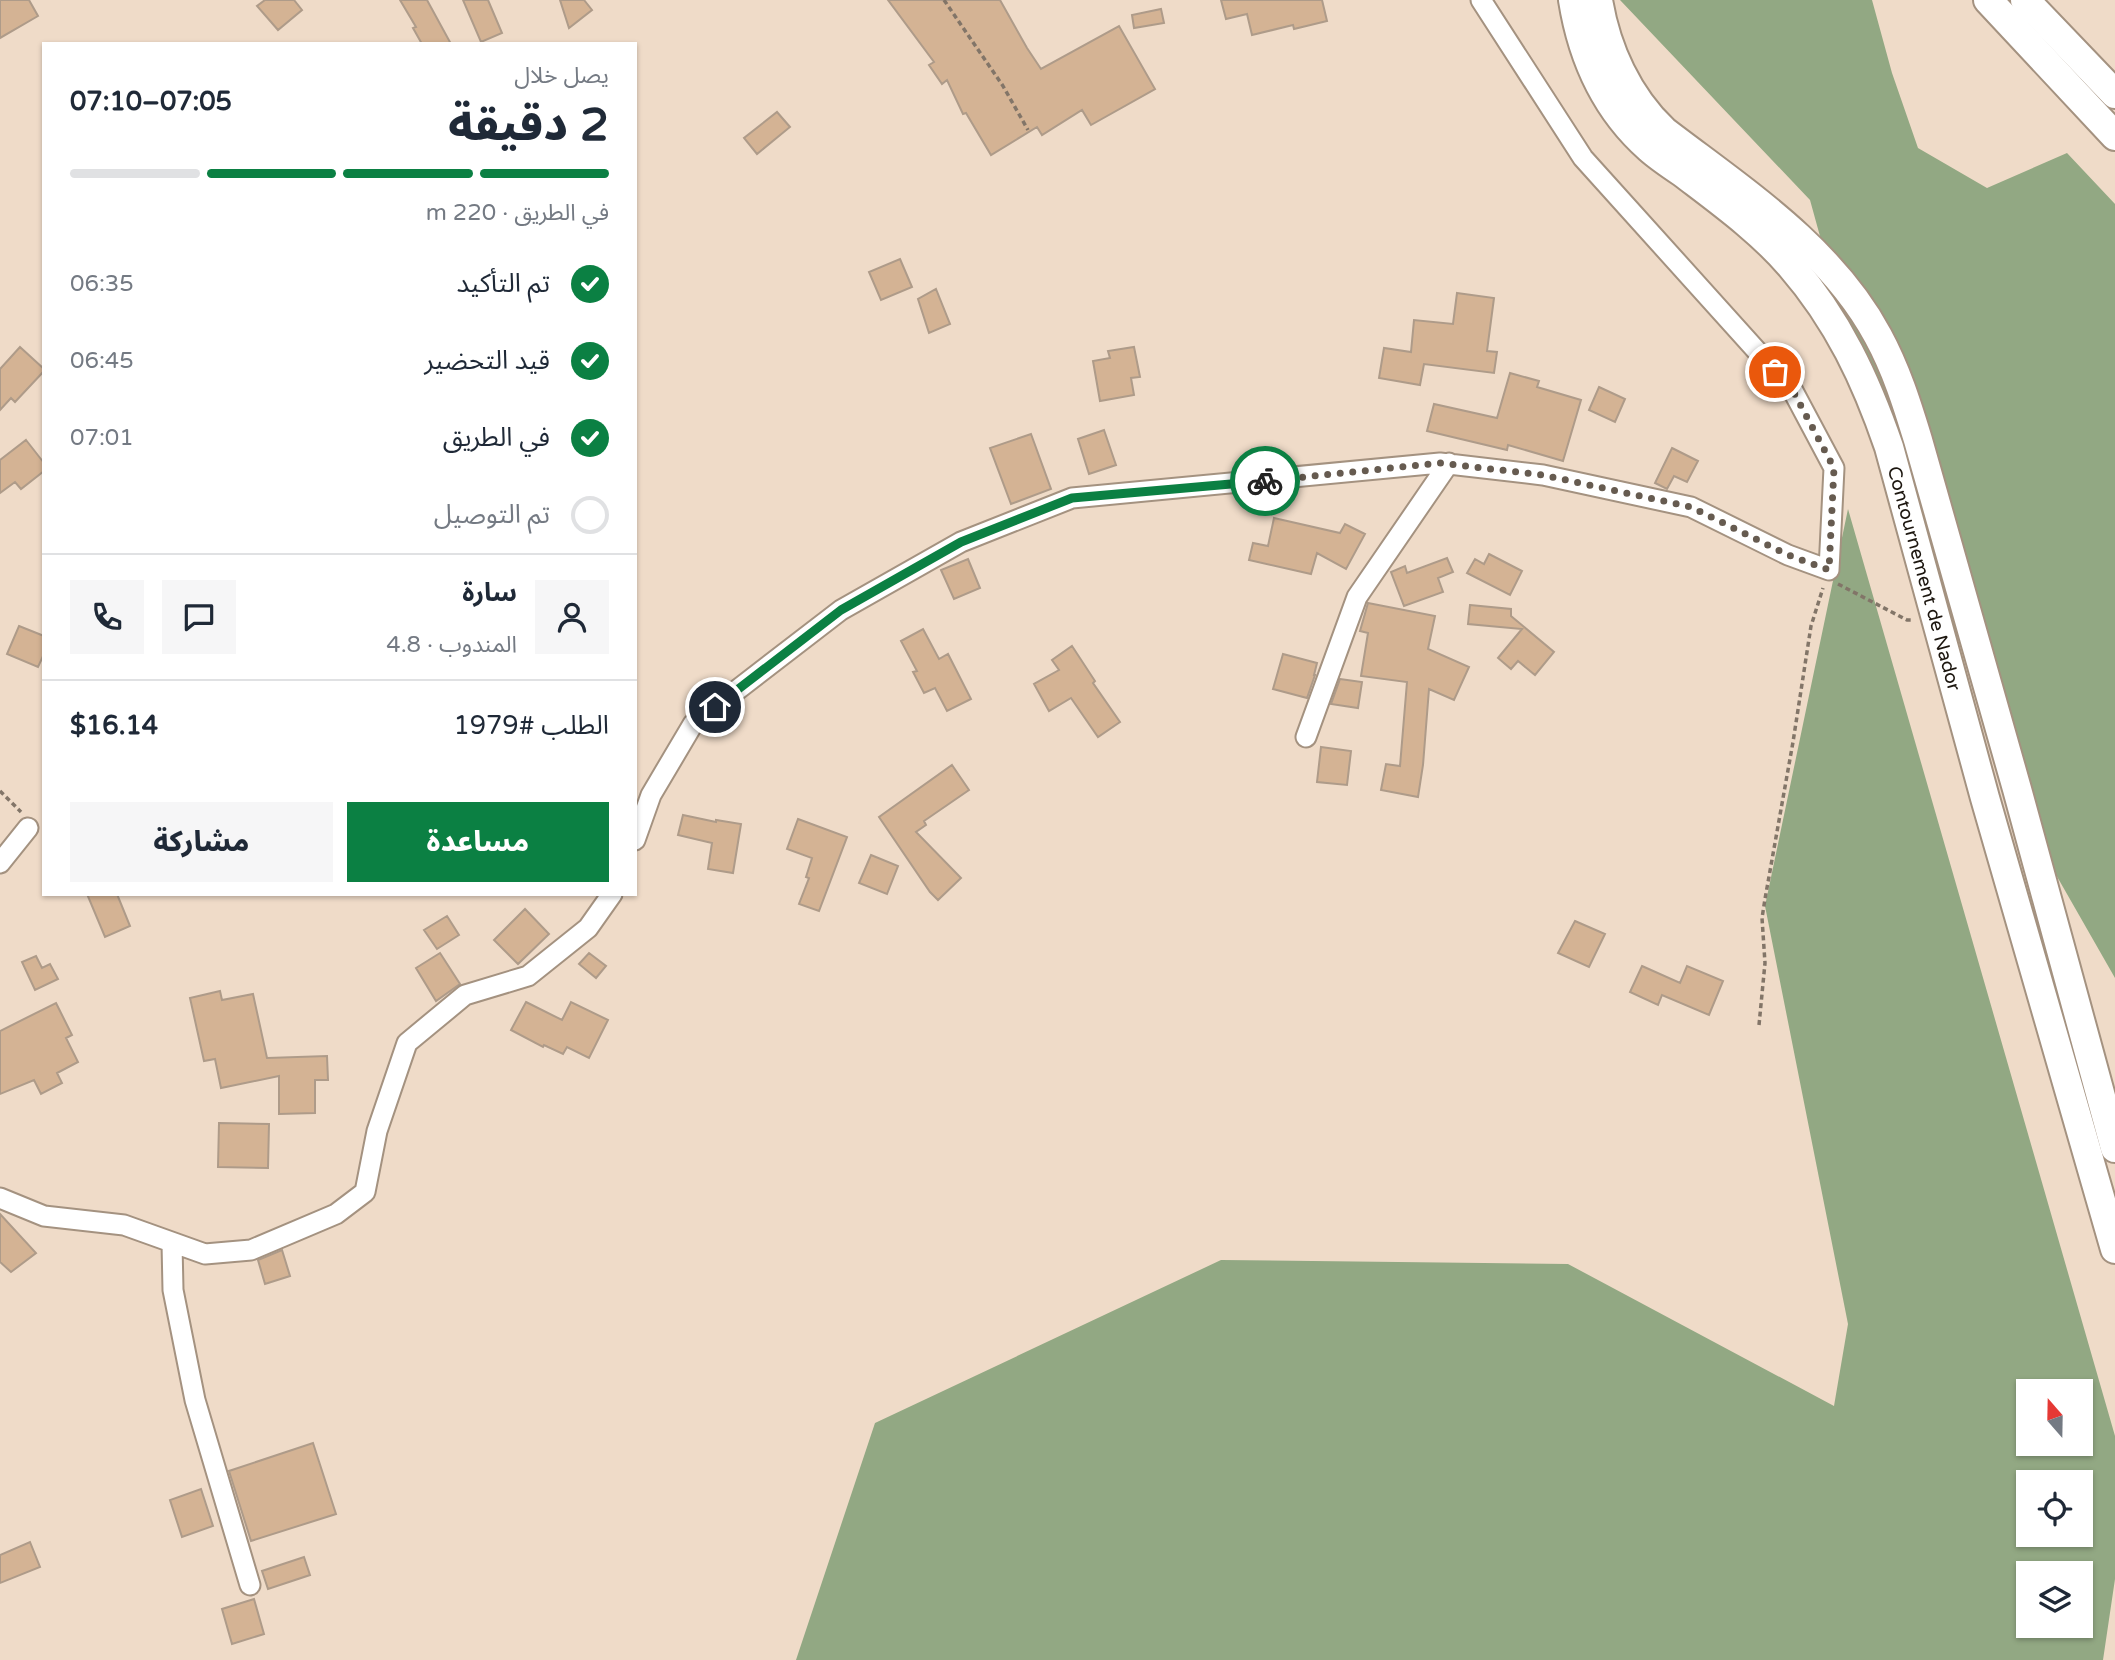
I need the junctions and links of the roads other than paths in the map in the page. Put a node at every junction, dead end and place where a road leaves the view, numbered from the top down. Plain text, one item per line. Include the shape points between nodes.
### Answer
1 (1481, 0) edge
2 (1573, 0) edge
3 (1598, 0) edge
4 (1988, 0) edge
5 (2025, 0) edge
6 (2115, 94) edge
7 (2115, 136) edge
8 (1448, 463) junction
9 (1306, 737) dead end
10 (2017, 789) junction
11 (1985, 798) junction
12 (28, 828) road end
13 (637, 834) edge
14 (0, 863) edge
15 (611, 896) edge
16 (2115, 1148) edge
17 (0, 1198) edge
18 (172, 1242) junction
19 (2115, 1250) edge
20 (250, 1585) dead end

1 - 8 street via 1583,158 1793,391 1834,468 1828,575 1691,507 1543,475
2 - 11 highway, Contournement de Nador via 1578,31 1594,74 1617,113 1648,147 1755,229 1823,307 1850,351 1889,447
3 - 10 highway, Contournement de Nador via 1614,56 1649,116 1802,241 1848,292 1878,336 1918,440
4 - 7 highway
5 - 6 highway
8 - 9 street via 1357,597
8 - 13 street via 1072,498 961,542 841,610 693,724 651,795
10 - 11 highway
10 - 16 highway, Contournement de Nador
11 - 19 highway, Contournement de Nador
12 - 14 street
15 - 18 street via 588,928 528,975 465,995 407,1043 377,1131 365,1192 336,1214 251,1250 205,1254
17 - 18 street via 44,1216 124,1226
18 - 20 street via 173,1290 195,1400

